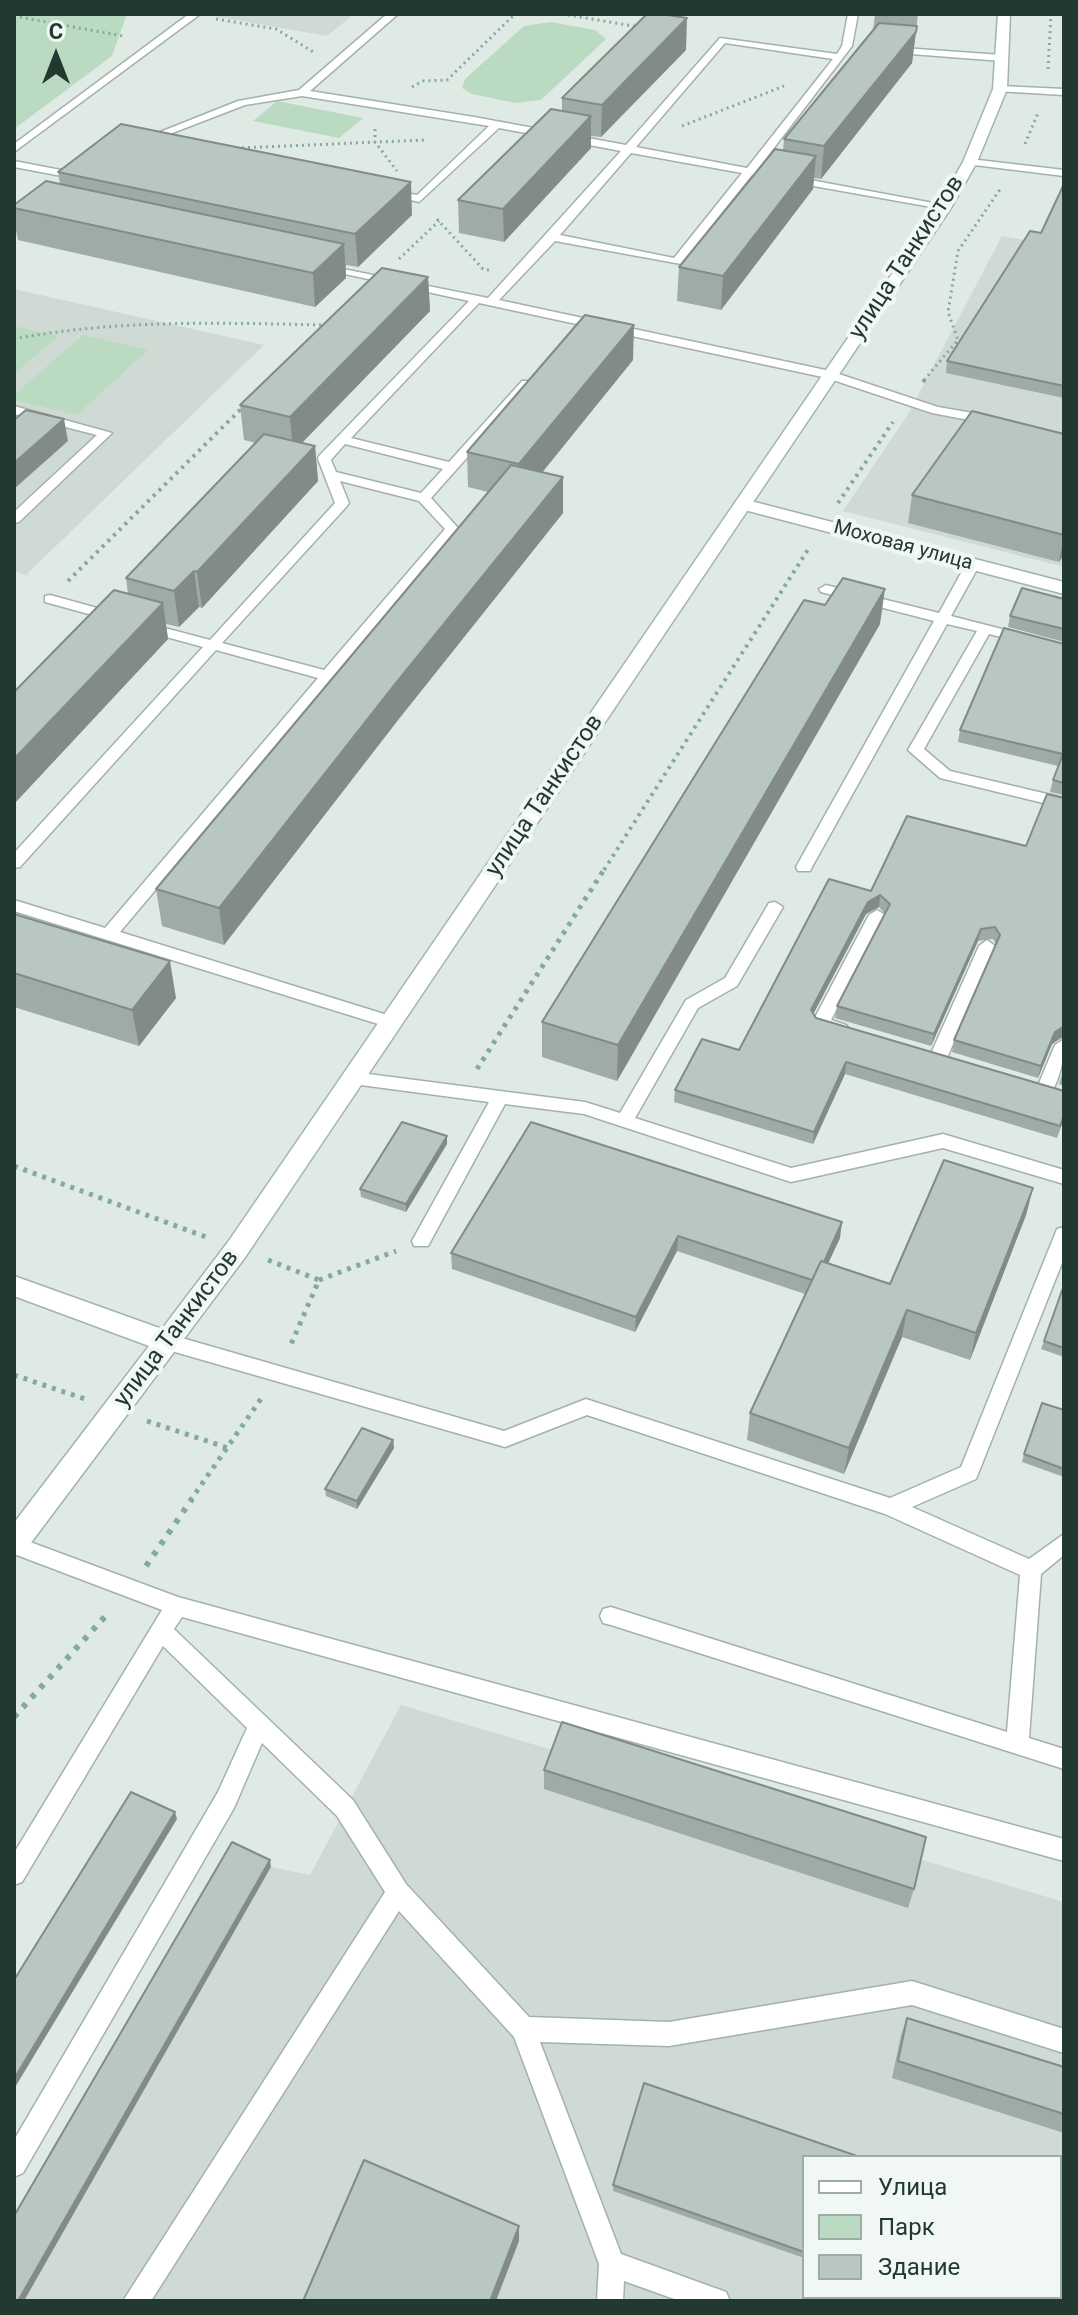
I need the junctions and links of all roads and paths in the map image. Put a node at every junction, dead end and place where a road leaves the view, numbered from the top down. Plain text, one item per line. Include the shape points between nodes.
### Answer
1 (393, 14) edge
2 (515, 14) edge
3 (562, 14) edge
4 (853, 14) edge
5 (1004, 14) edge
6 (1051, 14) edge
7 (194, 15) edge
8 (15, 16) edge
9 (639, 27) edge
10 (158, 43) junction
11 (873, 48) edge
12 (838, 57) junction
13 (1002, 58) junction
14 (335, 64) junction
15 (828, 73) junction
16 (1000, 89) junction
17 (1047, 91) junction
18 (1064, 92) edge
19 (302, 93) junction
20 (375, 106) junction
21 (496, 125) junction
22 (646, 130) junction
23 (14, 149) edge
24 (159, 149) edge
25 (629, 149) junction
26 (95, 159) edge
27 (970, 162) junction
28 (14, 164) edge
29 (1016, 167) junction
30 (752, 171) junction
31 (1064, 173) edge
32 (373, 190) edge
33 (419, 199) junction
34 (944, 208) junction
35 (439, 221) junction
36 (552, 237) junction
37 (302, 261) edge
38 (516, 276) junction
39 (380, 278) junction
40 (484, 300) junction
41 (337, 316) edge
42 (326, 326) junction
43 (315, 337) edge
44 (14, 339) edge
45 (830, 375) junction
46 (532, 377) edge
47 (908, 401) junction
48 (248, 402) edge
49 (14, 410) edge
50 (1007, 424) edge
51 (343, 440) junction
52 (452, 467) junction
53 (331, 475) junction
54 (424, 498) junction
55 (743, 504) junction
56 (14, 519) edge
57 (823, 525) junction
58 (973, 564) junction
59 (1064, 588) edge
60 (826, 589) dead end
61 (50, 599) joint
62 (942, 619) junction
63 (985, 629) junction
64 (212, 646) junction
65 (1064, 649) edge
66 (329, 676) junction
67 (1064, 803) edge
68 (14, 863) edge
69 (804, 867) dead end
70 (14, 905) edge
71 (775, 907) dead end
72 (877, 915) edge
73 (109, 934) junction
74 (987, 946) edge
75 (391, 1022) junction
76 (851, 1032) edge
77 (1064, 1045) edge
78 (938, 1058) edge
79 (353, 1078) junction
80 (462, 1092) junction
81 (1064, 1095) edge
82 (500, 1097) junction
83 (624, 1121) junction
84 (14, 1166) edge
85 (1064, 1177) edge
86 (1064, 1234) edge
87 (421, 1241) joint
88 (237, 1249) junction
89 (319, 1280) junction
90 (14, 1286) edge
91 (168, 1342) junction
92 (278, 1374) junction
93 (891, 1507) junction
94 (1064, 1543) edge
95 (14, 1544) edge
96 (1031, 1570) junction
97 (130, 1589) junction
98 (177, 1606) junction
99 (611, 1616) dead end
100 (161, 1630) junction
101 (14, 1717) edge
102 (259, 1725) junction
103 (1017, 1745) junction
104 (1064, 1759) edge
105 (1064, 1850) edge
106 (14, 1874) edge
107 (398, 1892) junction
108 (523, 2029) junction
109 (1064, 2041) edge
110 (14, 2164) edge
111 (612, 2264) junction
112 (136, 2301) edge
113 (610, 2301) edge
114 (717, 2301) edge

1 - 14 lane
2 - 20 path via 447,80 423,81
3 - 9 path
4 - 12 lane via 853,47
5 - 13 main road, улица Танкистов
6 - 17 path
7 - 10 lane
7 - 14 path via 276,29
8 - 10 path
10 - 23 lane
11 - 13 lane
12 - 15 lane
12 - 22 lane via 723,40
13 - 16 main road, улица Танкистов
14 - 19 lane
15 - 22 path via 681,127
15 - 30 lane
16 - 17 lane
16 - 27 main road, улица Танкистов
17 - 18 lane
17 - 29 path
19 - 20 lane
19 - 24 lane via 259,99 134,144
20 - 21 lane
20 - 33 path via 375,142
21 - 25 lane
21 - 33 lane
22 - 25 lane
25 - 30 lane
25 - 36 lane
26 - 28 lane via 62,173
27 - 29 lane
27 - 34 main road, улица Танкистов
29 - 31 lane
29 - 47 path via 958,251 948,312 958,340
30 - 34 lane
30 - 36 lane via 677,262
32 - 33 lane
33 - 35 path
34 - 45 main road, улица Танкистов
35 - 38 path via 483,269
35 - 39 path
36 - 38 lane
37 - 39 lane
38 - 40 lane
39 - 40 lane
40 - 45 lane via 577,327
40 - 51 lane
41 - 42 path
42 - 43 path
42 - 44 path via 160,322 65,329
45 - 47 lane
45 - 55 main road, улица Танкистов
46 - 52 lane
47 - 50 lane
47 - 57 path
48 - 61 path
49 - 56 lane via 106,433
51 - 52 lane
51 - 53 lane via 324,459
52 - 54 lane
53 - 54 lane
53 - 64 lane via 342,503
54 - 66 lane via 452,529
55 - 57 main road, Моховая улица
55 - 75 main road, улица Танкистов
57 - 58 main road, Моховая улица
57 - 80 path
58 - 59 main road, Моховая улица
58 - 62 lane
60 - 62 lane
61 - 64 lane
62 - 63 lane
62 - 69 lane
63 - 65 lane
63 - 67 lane via 916,750 945,775
64 - 66 lane
64 - 68 lane
66 - 73 lane
70 - 73 lane
71 - 83 lane via 731,982 692,1004
72 - 76 lane via 821,1023
73 - 75 lane
74 - 78 lane
75 - 79 main road, улица Танкистов
77 - 81 lane via 1037,1088
79 - 80 lane
79 - 88 main road, улица Танкистов
80 - 82 lane
82 - 83 lane via 585,1108
82 - 87 lane
83 - 85 lane via 791,1175 943,1141
84 - 88 path
86 - 93 lane via 969,1473
87 - 89 path
88 - 89 path
88 - 91 main road, улица Танкистов
89 - 92 path
90 - 91 main road
91 - 92 lane
91 - 95 main road, улица Танкистов
92 - 93 lane via 505,1439 586,1407
92 - 97 path
93 - 96 lane
94 - 96 lane
95 - 97 lane
96 - 103 lane
97 - 98 lane
97 - 101 path
98 - 100 lane
98 - 105 lane
99 - 103 lane
100 - 102 lane
100 - 106 lane
102 - 107 lane via 345,1808
102 - 110 lane via 226,1800
103 - 104 lane
107 - 108 lane
107 - 112 lane
108 - 109 lane via 669,2034 912,1993
108 - 111 lane
111 - 113 lane
111 - 114 lane

